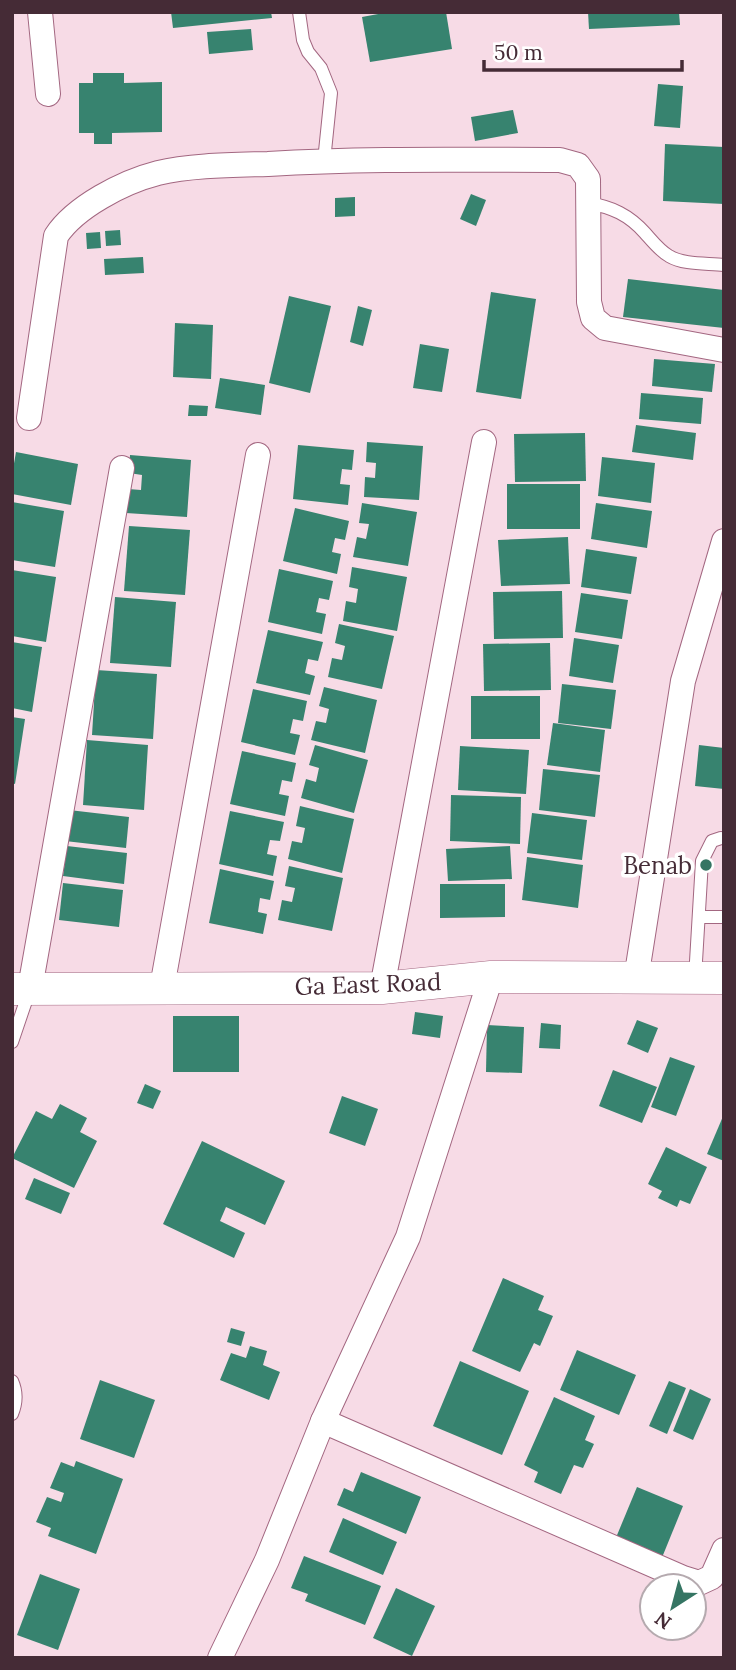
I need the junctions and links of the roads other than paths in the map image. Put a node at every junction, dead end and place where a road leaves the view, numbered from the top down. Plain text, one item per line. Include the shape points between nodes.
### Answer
1 (40, 12) edge
2 (299, 12) edge
3 (48, 94) dead end
4 (324, 161) junction
5 (588, 203) junction
6 (724, 265) edge
7 (724, 350) edge
8 (29, 418) dead end
9 (484, 442) dead end
10 (258, 455) dead end
11 (122, 468) dead end
12 (724, 541) edge
13 (722, 838) dead end
14 (699, 917) junction
15 (724, 917) edge
16 (491, 977) junction
17 (709, 978) edge
18 (636, 979) junction
19 (162, 987) junction
20 (382, 988) junction
21 (21, 989) edge
22 (12, 1042) edge
23 (12, 1381) edge
24 (12, 1414) edge
25 (323, 1421) junction
26 (724, 1550) edge
27 (220, 1658) edge

1 - 3 street
2 - 4 lane via 303,40 331,93
4 - 5 street via 560,160 578,165 588,179
4 - 8 street via 158,173 79,211 56,236
5 - 6 lane via 609,206 634,221 666,255
5 - 7 street via 593,318 605,328
9 - 20 street
10 - 19 street
11 - 21 street
12 - 18 street via 683,681
13 - 14 lane via 712,841 702,861
14 - 15 lane
14 - 17 lane
16 - 18 street, Ga East Road
16 - 20 street, Ga East Road
16 - 25 street via 408,1237
17 - 18 street, Ga East Road
19 - 20 street, Ga East Road
19 - 21 street, Ga East Road
21 - 22 lane
23 - 24 lane via 16,1405
25 - 26 street via 682,1578 699,1583 712,1577
25 - 27 street via 267,1560

